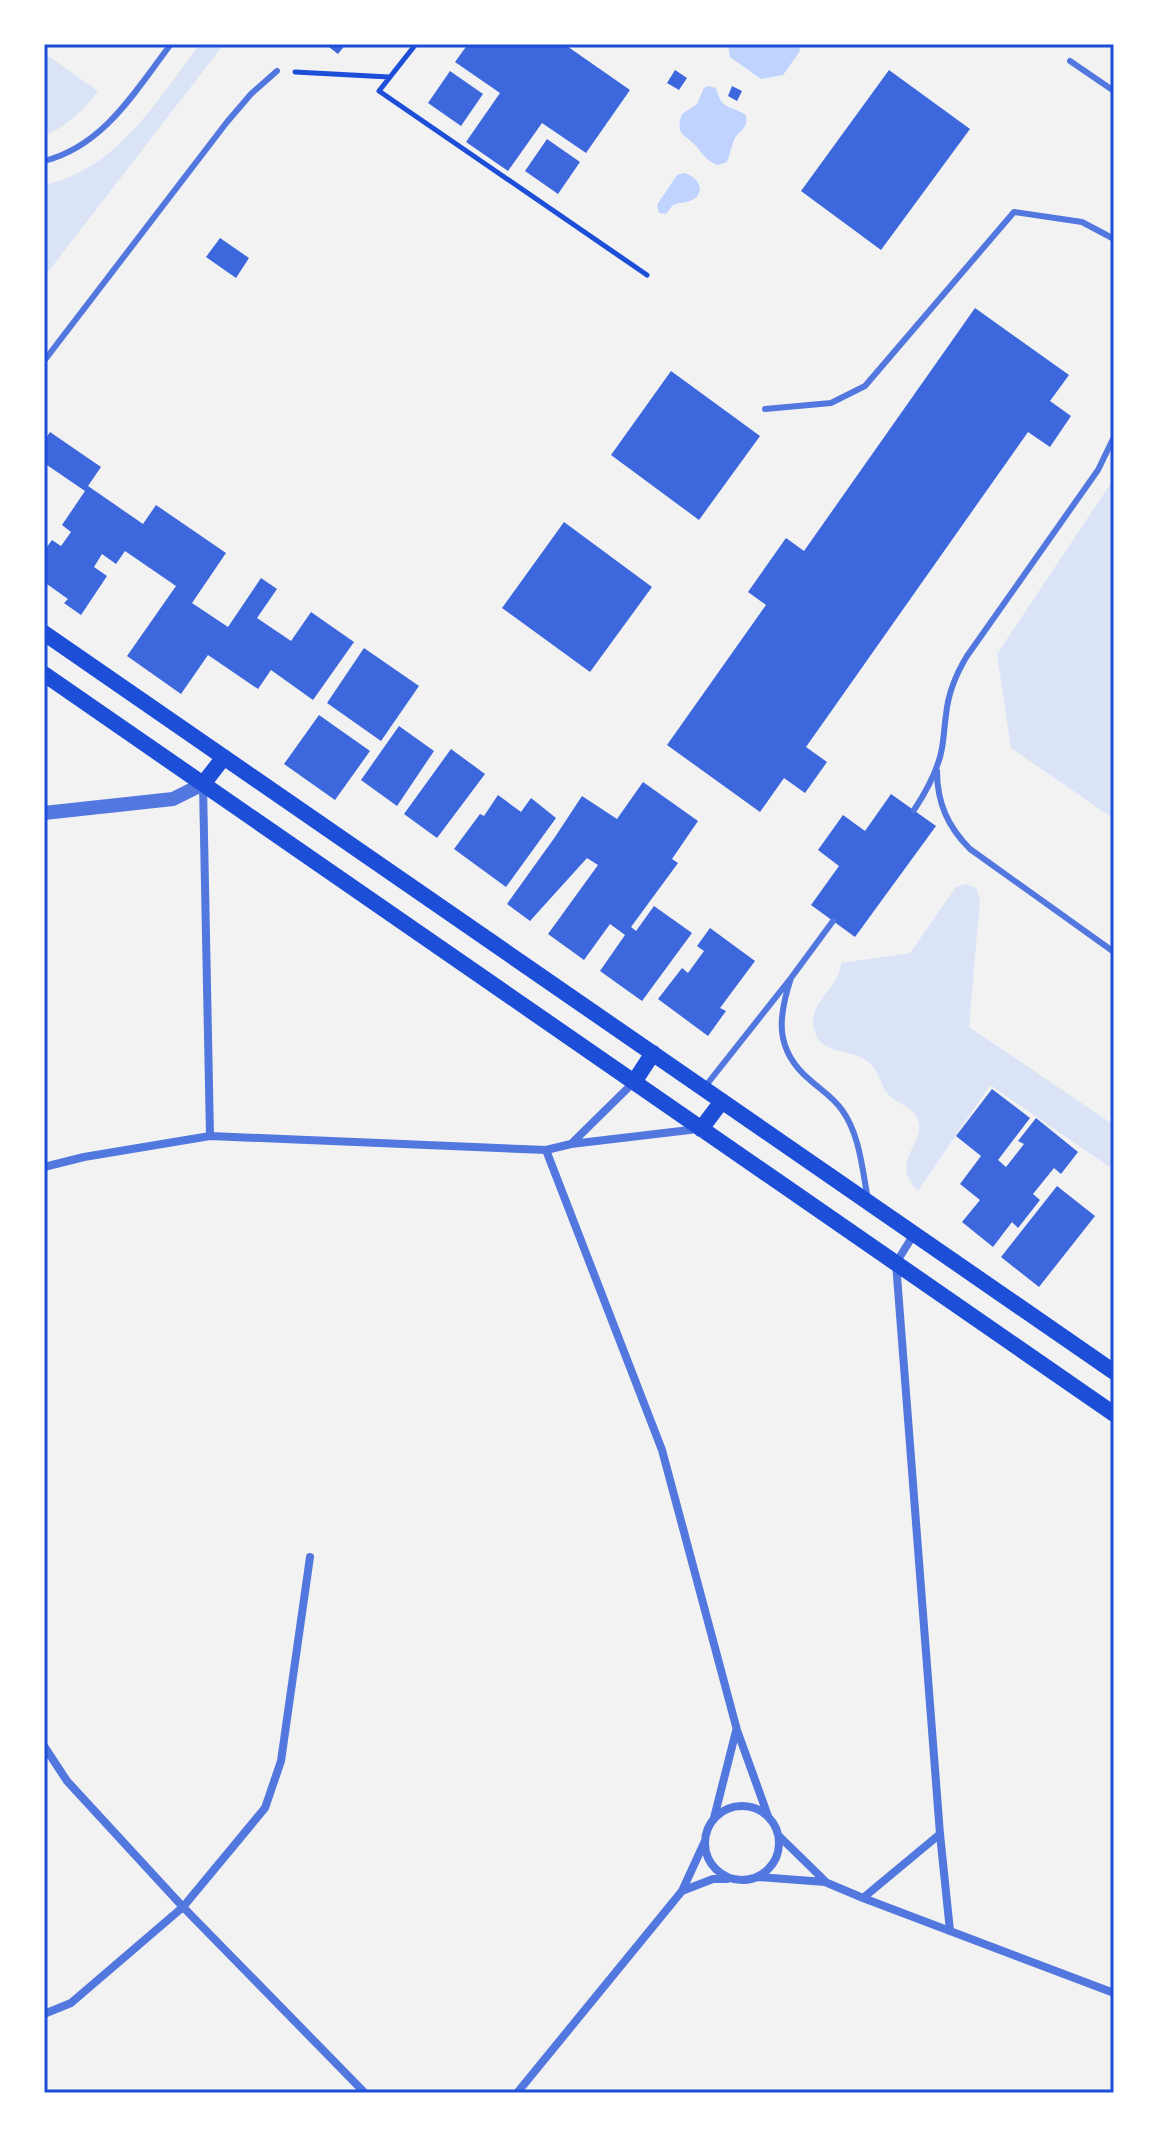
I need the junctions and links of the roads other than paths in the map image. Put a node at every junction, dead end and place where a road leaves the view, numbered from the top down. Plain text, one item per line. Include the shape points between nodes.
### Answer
1 (171, 44) edge
2 (1070, 61) dead end
3 (277, 71) road end
4 (1114, 91) edge
5 (44, 161) edge
6 (1114, 239) edge
7 (44, 361) edge
8 (765, 409) dead end
9 (1114, 437) edge
10 (44, 633) edge
11 (44, 674) edge
12 (224, 757) junction
13 (937, 767) junction
14 (203, 784) junction
15 (914, 810) dead end
16 (44, 813) edge
17 (833, 921) dead end
18 (1114, 952) edge
19 (791, 978) junction
20 (653, 1053) junction
21 (634, 1082) junction
22 (704, 1088) junction
23 (722, 1101) junction
24 (701, 1129) junction
25 (210, 1136) junction
26 (571, 1144) junction
27 (546, 1150) junction
28 (44, 1167) edge
29 (868, 1202) junction
30 (914, 1234) junction
31 (896, 1263) junction
32 (1114, 1372) edge
33 (1114, 1414) edge
34 (310, 1557) dead end
35 (737, 1730) junction
36 (44, 1746) edge
37 (768, 1816) junction
38 (714, 1818) junction
39 (940, 1834) junction
40 (779, 1836) junction
41 (705, 1841) junction
42 (758, 1877) junction
43 (733, 1880) junction
44 (825, 1882) junction
45 (682, 1891) junction
46 (863, 1898) junction
47 (183, 1907) junction
48 (950, 1931) junction
49 (1114, 1993) edge
50 (44, 2014) edge
51 (365, 2093) edge
52 (517, 2093) edge

1 - 5 lane via 96,135
2 - 4 lane
3 - 7 lane via 227,122
6 - 8 lane via 1082,222 1014,212 865,386 831,403
9 - 13 lane via 1098,470 957,673
10 - 12 main road
11 - 14 main road
12 - 14 main road
12 - 20 main road
13 - 15 lane
13 - 18 lane via 941,804 964,843
14 - 16 street via 173,799
14 - 21 main road
14 - 25 street
17 - 19 lane
19 - 22 lane
19 - 29 lane via 781,1015 788,1051 848,1119
20 - 21 main road
20 - 22 main road
21 - 24 main road
21 - 26 street
22 - 23 main road
23 - 24 main road
23 - 29 main road
24 - 26 street
24 - 31 main road
25 - 27 street
25 - 28 street
26 - 27 street
27 - 35 street via 662,1450
29 - 30 main road
30 - 31 street
30 - 32 main road
31 - 33 main road
31 - 39 street
34 - 47 street via 281,1761 265,1808
35 - 37 street
35 - 38 street
36 - 47 street via 67,1781
37 - 38 street via 746,1806
37 - 40 street
38 - 41 street
39 - 46 street
39 - 48 street
40 - 42 street via 776,1859
40 - 44 street
41 - 43 street via 712,1866
41 - 45 street
42 - 43 street
42 - 44 street
43 - 45 street via 713,1879
44 - 46 street
45 - 52 street
46 - 48 street
47 - 50 street via 71,2003
47 - 51 street
48 - 49 street

